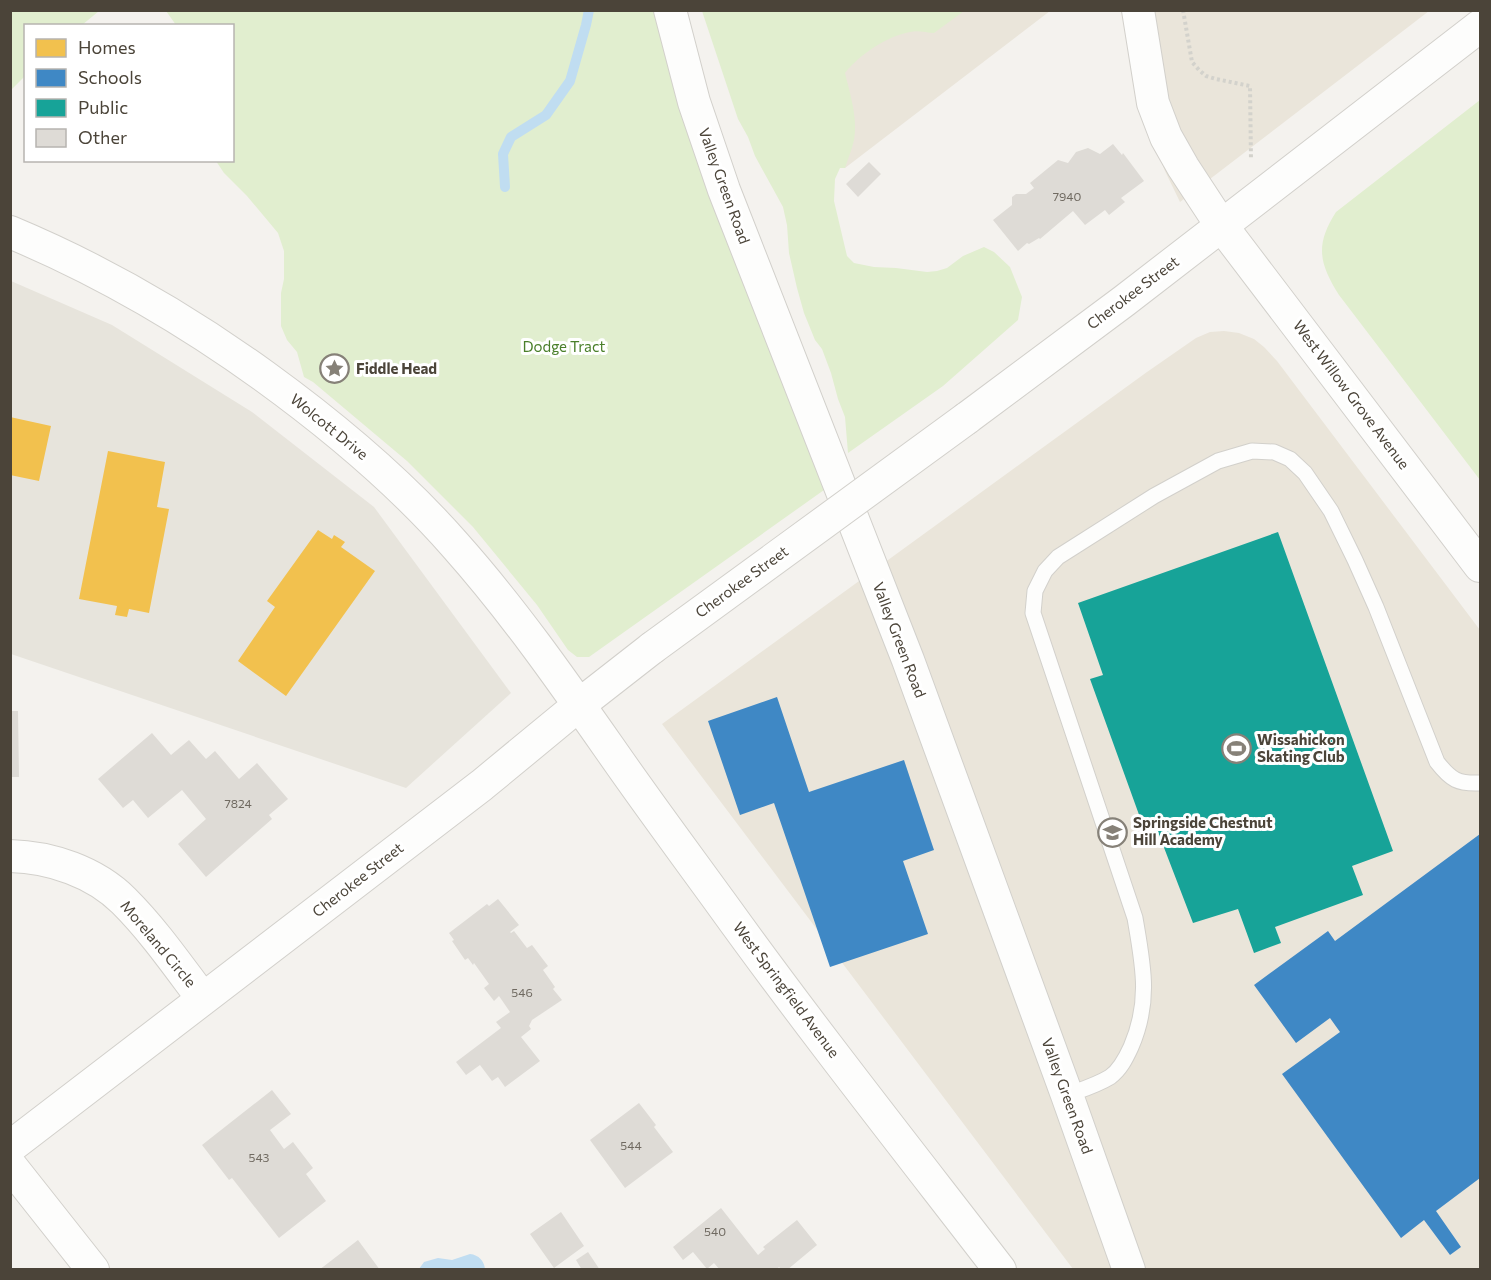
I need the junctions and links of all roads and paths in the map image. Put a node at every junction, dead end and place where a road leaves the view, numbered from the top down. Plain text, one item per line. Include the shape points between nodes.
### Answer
1 (670, 10) edge
2 (1137, 10) edge
3 (1183, 10) edge
4 (1480, 26) edge
5 (1251, 163) dead end
6 (1221, 225) junction
7 (10, 232) edge
8 (1480, 566) edge
9 (579, 705) junction
10 (1480, 783) edge
11 (10, 856) edge
12 (203, 999) junction
13 (1067, 1095) junction
14 (10, 1147) edge
15 (10, 1165) edge
16 (93, 1269) edge
17 (1000, 1269) edge
18 (1129, 1269) edge

1 - 13 street, Valley Green Road via 694,102 724,190 908,660
2 - 6 street, West Willow Grove Avenue via 1153,103 1166,137
3 - 5 path via 1192,63 1198,70 1206,76 1250,86
4 - 6 street, Cherokee Street
6 - 8 street, West Willow Grove Avenue
6 - 9 street, Cherokee Street, bridge via 1125,301
7 - 9 street, Wolcott Drive via 159,306 241,359 357,448 454,543 540,649
9 - 12 street, Cherokee Street via 482,785
9 - 17 street, West Springfield Avenue via 867,1099
10 - 13 lane via 1463,783 1447,775 1437,762 1355,560 1330,511 1305,473 1290,459 1274,452 1252,451 1218,461 1058,557 1035,591 1033,613 1135,918 1144,997 1138,1031 1126,1059 1111,1076
11 - 12 street, Moreland Circle via 67,866 95,879 123,900
12 - 14 street, Cherokee Street
13 - 18 street, Valley Green Road
15 - 16 street

